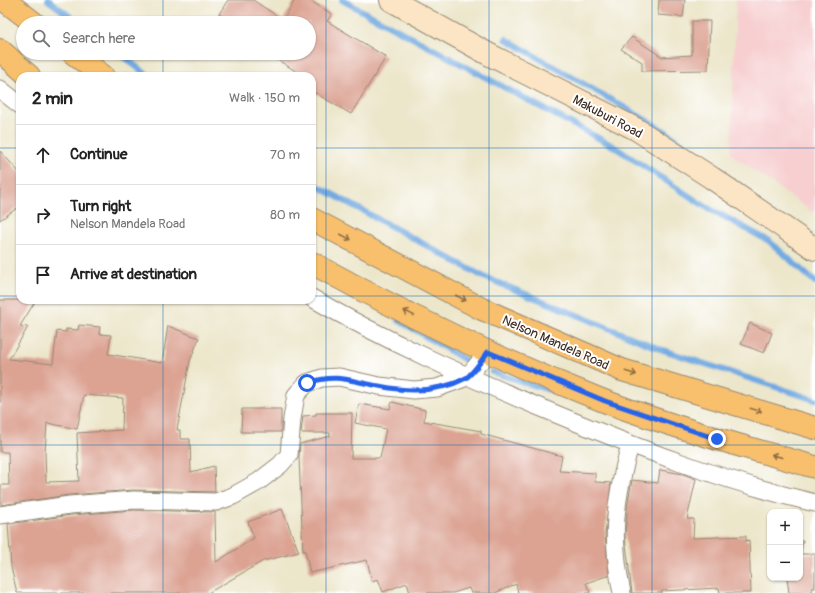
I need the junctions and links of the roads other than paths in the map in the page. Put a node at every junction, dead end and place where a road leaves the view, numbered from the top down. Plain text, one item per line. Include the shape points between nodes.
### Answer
1 (4, 0) edge
2 (391, 0) edge
3 (25, 16) edge
4 (0, 50) edge
5 (82, 60) edge
6 (25, 72) edge
7 (98, 72) edge
8 (0, 89) edge
9 (16, 101) edge
10 (316, 220) edge
11 (815, 249) edge
12 (316, 265) edge
13 (316, 300) edge
14 (488, 352) junction
15 (467, 377) junction
16 (815, 428) edge
17 (630, 445) junction
18 (815, 467) edge
19 (815, 503) edge
20 (0, 515) edge
21 (622, 593) edge

1 - 3 main road
2 - 11 street, Makuburi Road via 490,55 636,129
4 - 6 main road
5 - 7 main road
8 - 9 street
10 -> 16 main road, Nelson Mandela Road via 482,309 622,370
14 -> 12 main road
13 - 15 street
14 - 15 street
18 -> 14 main road via 717,439 605,401
15 - 17 street
15 - 20 street via 437,388 414,390 379,386 339,377 322,378 307,383 296,395 289,455 258,482 216,502 134,500 70,505
17 - 19 street via 762,490
17 - 21 street via 619,486 614,528 617,572

